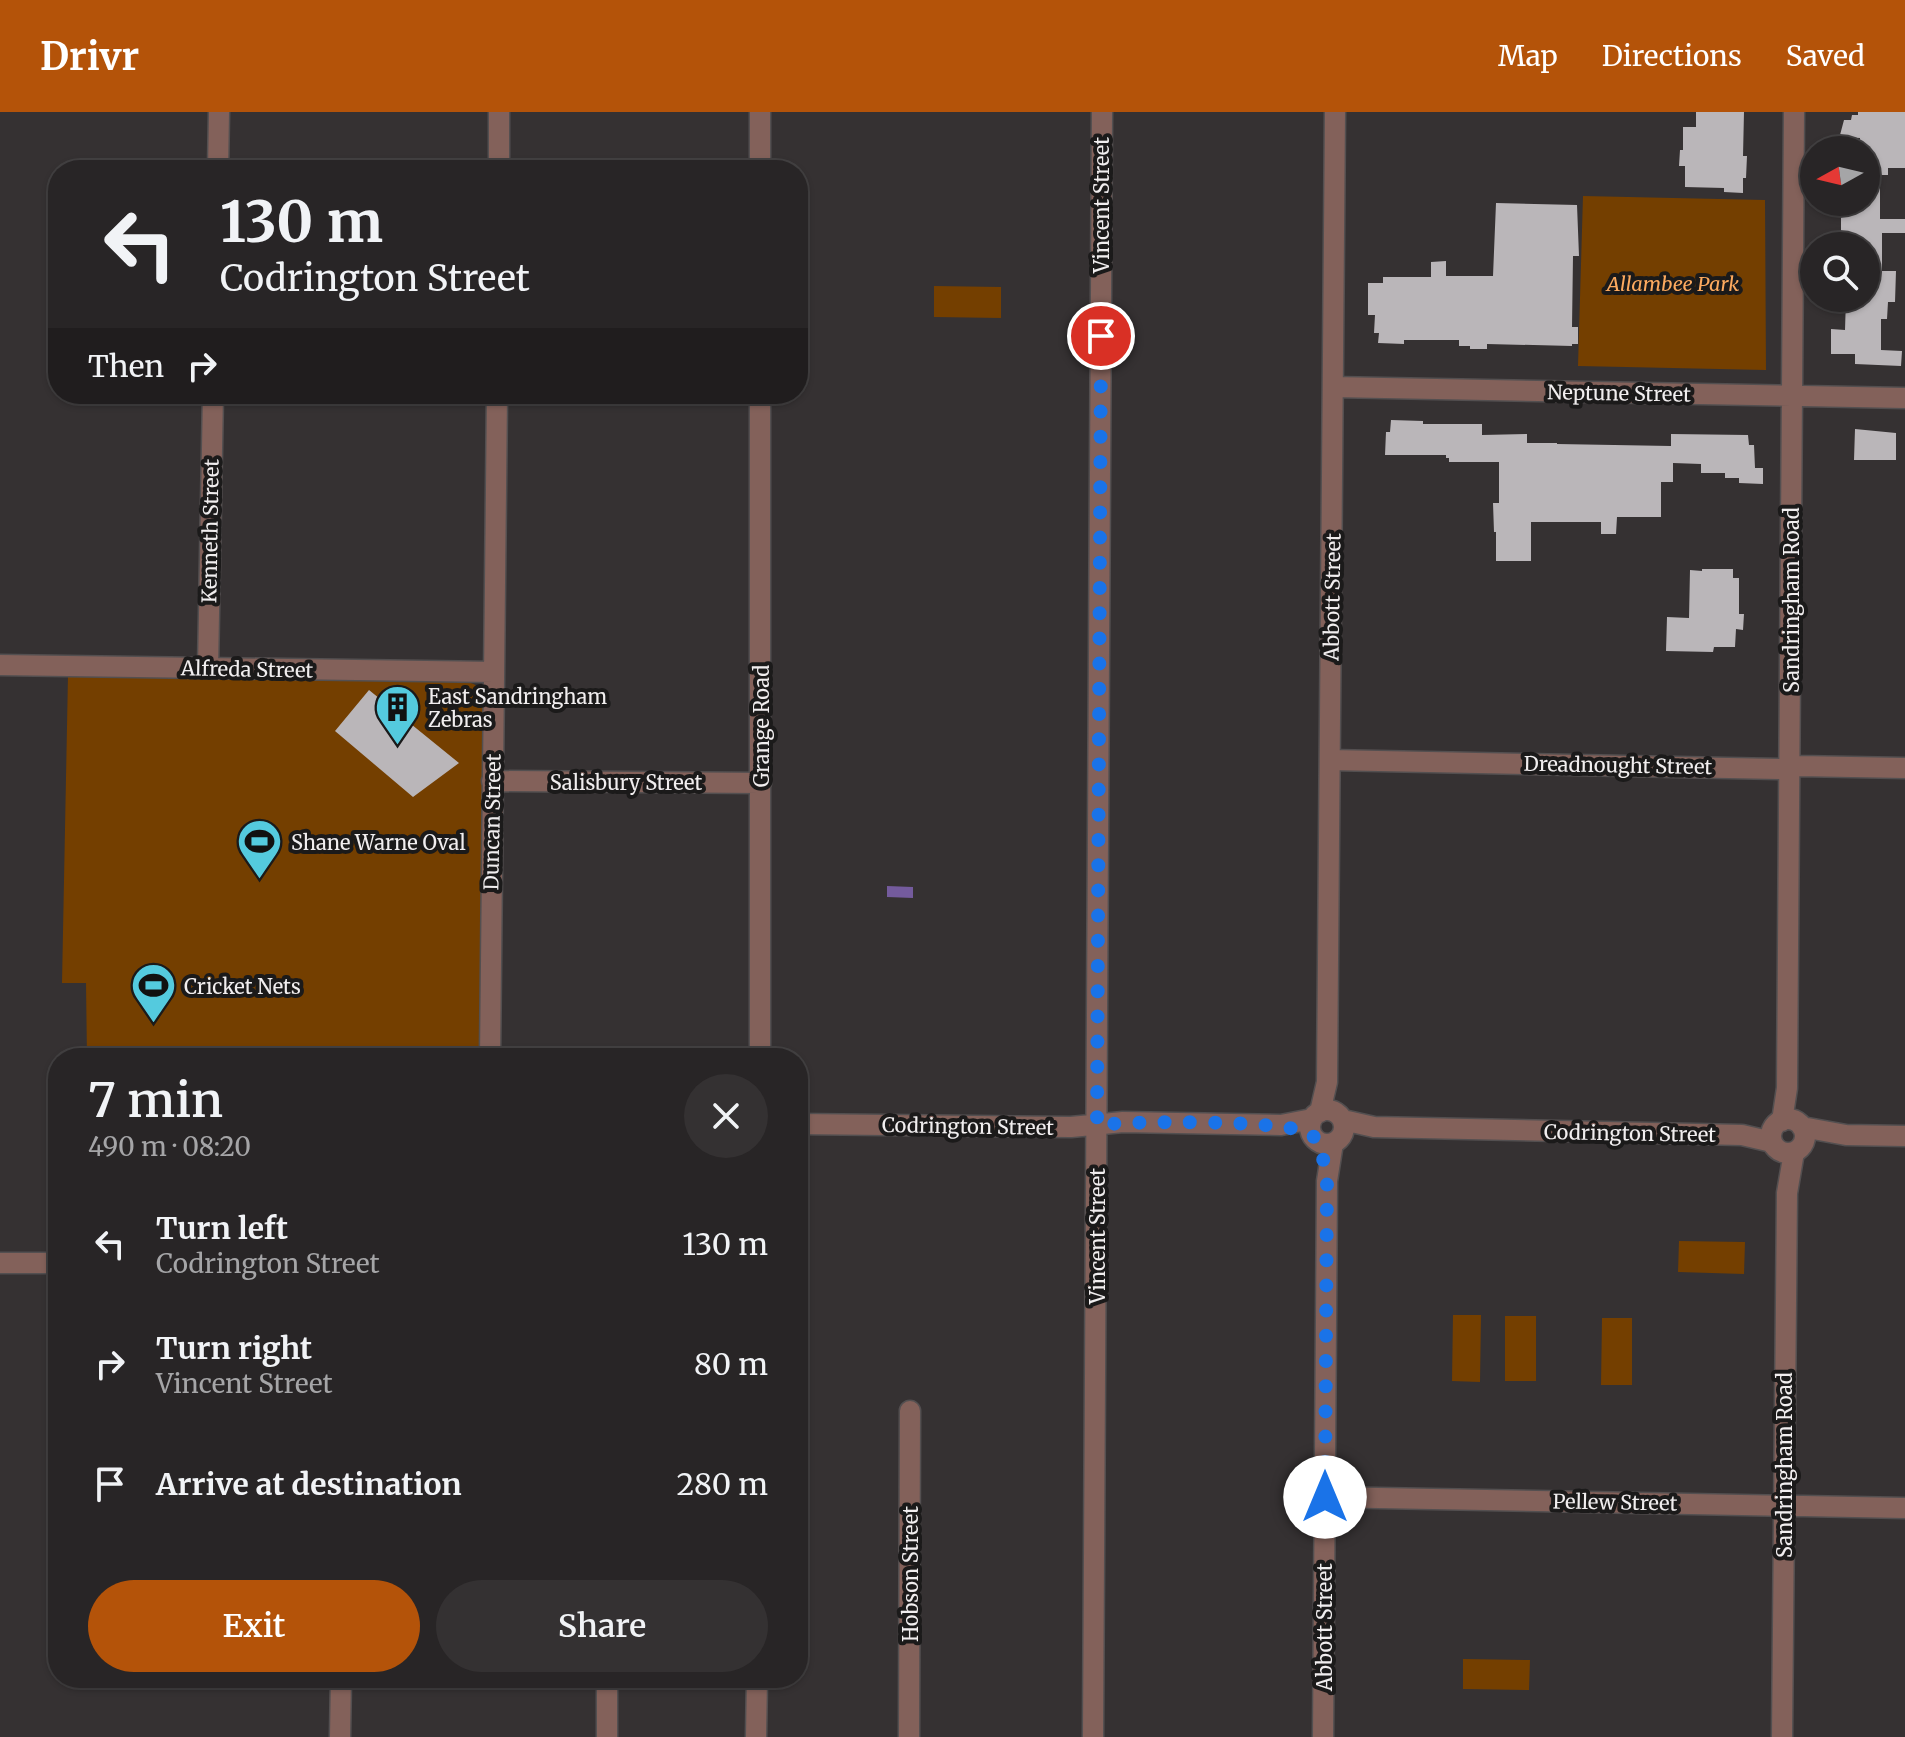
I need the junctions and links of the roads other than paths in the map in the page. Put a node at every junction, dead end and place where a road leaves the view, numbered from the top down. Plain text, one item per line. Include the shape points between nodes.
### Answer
1 (219, 112) edge
2 (499, 112) edge
3 (760, 112) edge
4 (1102, 112) edge
5 (1335, 112) edge
6 (1794, 112) edge
7 (218, 160) edge
8 (499, 160) edge
9 (760, 160) edge
10 (1333, 387) junction
11 (1793, 396) junction
12 (1905, 398) edge
13 (213, 404) edge
14 (497, 404) edge
15 (760, 404) edge
16 (0, 665) edge
17 (208, 668) junction
18 (494, 672) junction
19 (1330, 760) junction
20 (1789, 767) junction
21 (1905, 768) edge
22 (492, 781) junction
23 (761, 783) junction
24 (490, 1048) edge
25 (760, 1048) edge
26 (808, 1124) edge
27 (1097, 1125) junction
28 (1327, 1127) junction
29 (1788, 1136) junction
30 (1905, 1136) edge
31 (0, 1263) edge
32 (48, 1263) edge
33 (910, 1411) dead end
34 (1325, 1497) junction
35 (1784, 1505) junction
36 (1905, 1508) edge
37 (341, 1688) edge
38 (607, 1688) edge
39 (757, 1688) edge
40 (340, 1737) edge
41 (607, 1737) edge
42 (756, 1737) edge
43 (909, 1737) edge
44 (1093, 1737) edge
45 (1323, 1737) edge
46 (1782, 1737) edge

1 - 7 street
2 - 8 street
3 - 9 street
4 - 27 street, Vincent Street
5 - 10 street, Abbott Street
6 - 11 street, Sandringham Road
10 - 11 street, Neptune Street
10 - 19 street, Abbott Street
11 - 12 street, Neptune Street
11 - 20 street, Sandringham Road
13 - 17 street, Kenneth Street
14 - 18 street, Duncan Street
15 - 23 street, Grange Road
16 - 17 street, Alfreda Street
17 - 18 street, Alfreda Street
18 - 22 street, Duncan Street
19 - 20 street, Dreadnought Street
19 - 28 street, Abbott Street
20 - 21 street, Dreadnought Street
20 - 29 street, Sandringham Road
22 - 23 street, Salisbury Street
22 - 24 street, Duncan Street
23 - 25 street, Grange Road
26 - 27 street, Codrington Street
27 - 28 street, Codrington Street
27 - 44 street, Vincent Street
28 - 29 street, Codrington Street
28 - 34 street, Abbott Street
29 - 30 street, Codrington Street
29 - 35 street, Sandringham Road
31 - 32 street
33 - 43 street, Hobson Street
34 - 35 street, Pellew Street
34 - 45 street, Abbott Street
35 - 36 street, Pellew Street
35 - 46 street, Sandringham Road
37 - 40 street
38 - 41 street
39 - 42 street

